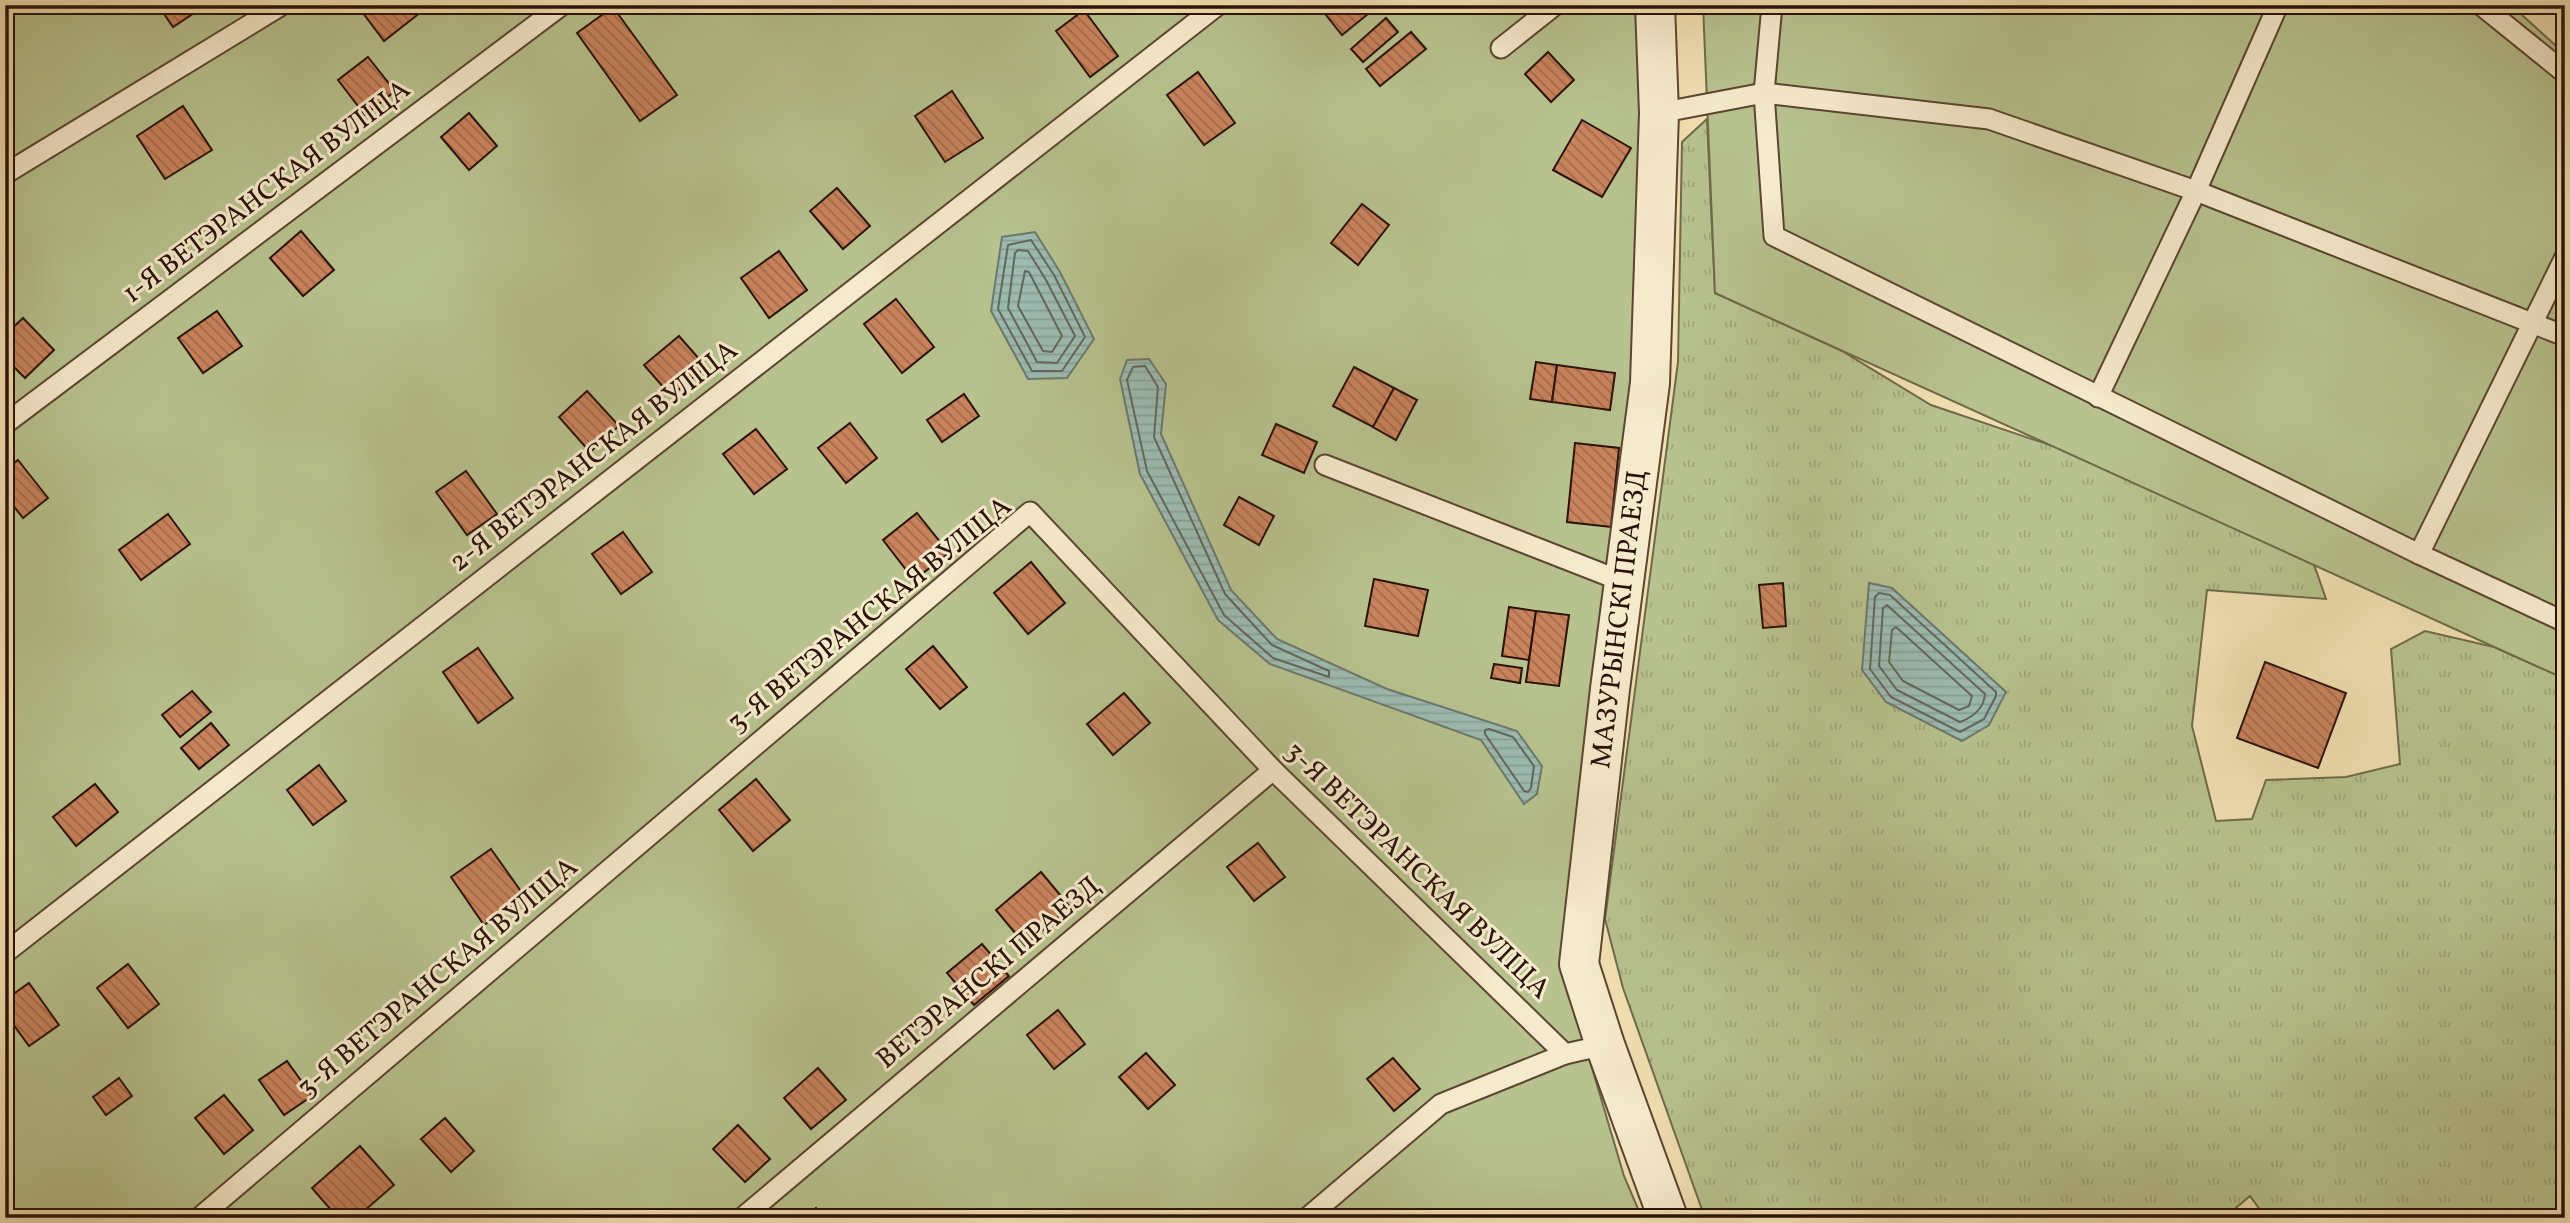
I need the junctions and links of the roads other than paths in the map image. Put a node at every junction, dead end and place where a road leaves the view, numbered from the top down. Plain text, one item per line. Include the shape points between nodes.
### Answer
1 (562, 5) edge
2 (1218, 5) edge
3 (1555, 5) edge
4 (1655, 5) edge
5 (1772, 5) edge
6 (2278, 5) edge
7 (2481, 5) edge
8 (276, 7) edge
9 (1501, 48) dead end
10 (2565, 73) edge
11 (1764, 93) junction
12 (1659, 113) junction
13 (5, 174) edge
14 (2196, 191) junction
15 (2565, 257) edge
16 (2533, 322) junction
17 (2565, 336) edge
18 (2098, 397) junction
19 (5, 424) edge
20 (1325, 465) dead end
21 (2419, 554) junction
22 (1624, 582) junction
23 (2565, 622) edge
24 (1273, 770) junction
25 (5, 953) edge
26 (1605, 1045) junction
27 (1565, 1054) junction
28 (199, 1218) edge
29 (742, 1218) edge
30 (1307, 1218) edge
31 (1668, 1218) edge

1 - 19 lane, 1-Я ВЕТЭРАНСКАЯ ВУЛІЦА
2 - 25 lane, 2-Я ВЕТЭРАНСКАЯ ВУЛІЦА
3 - 9 lane
4 - 12 street, МАЗУРЫНСКІ ПРАЕЗД
5 - 11 lane
6 - 14 lane
7 - 10 lane
8 - 13 lane
11 - 12 lane
11 - 14 lane via 1989,119
11 - 18 lane via 1774,236
12 - 22 street, МАЗУРЫНСКІ ПРАЕЗД via 1650,383
14 - 16 lane
14 - 18 lane
15 - 16 lane
16 - 17 lane
16 - 21 lane
18 - 21 lane
20 - 22 lane
21 - 23 lane
22 - 26 street, МАЗУРЫНСКІ ПРАЕЗД via 1579,964
24 - 27 lane, 3-Я ВЕТЭРАНСКАЯ ВУЛІЦА
24 - 28 lane, 3-Я ВЕТЭРАНСКАЯ ВУЛІЦА via 1030,512
24 - 29 lane, ВЕТЭРАНСКІ ПРАЕЗД
26 - 27 lane
26 - 31 street, МАЗУРЫНСКІ ПРАЕЗД
27 - 30 lane via 1441,1104

